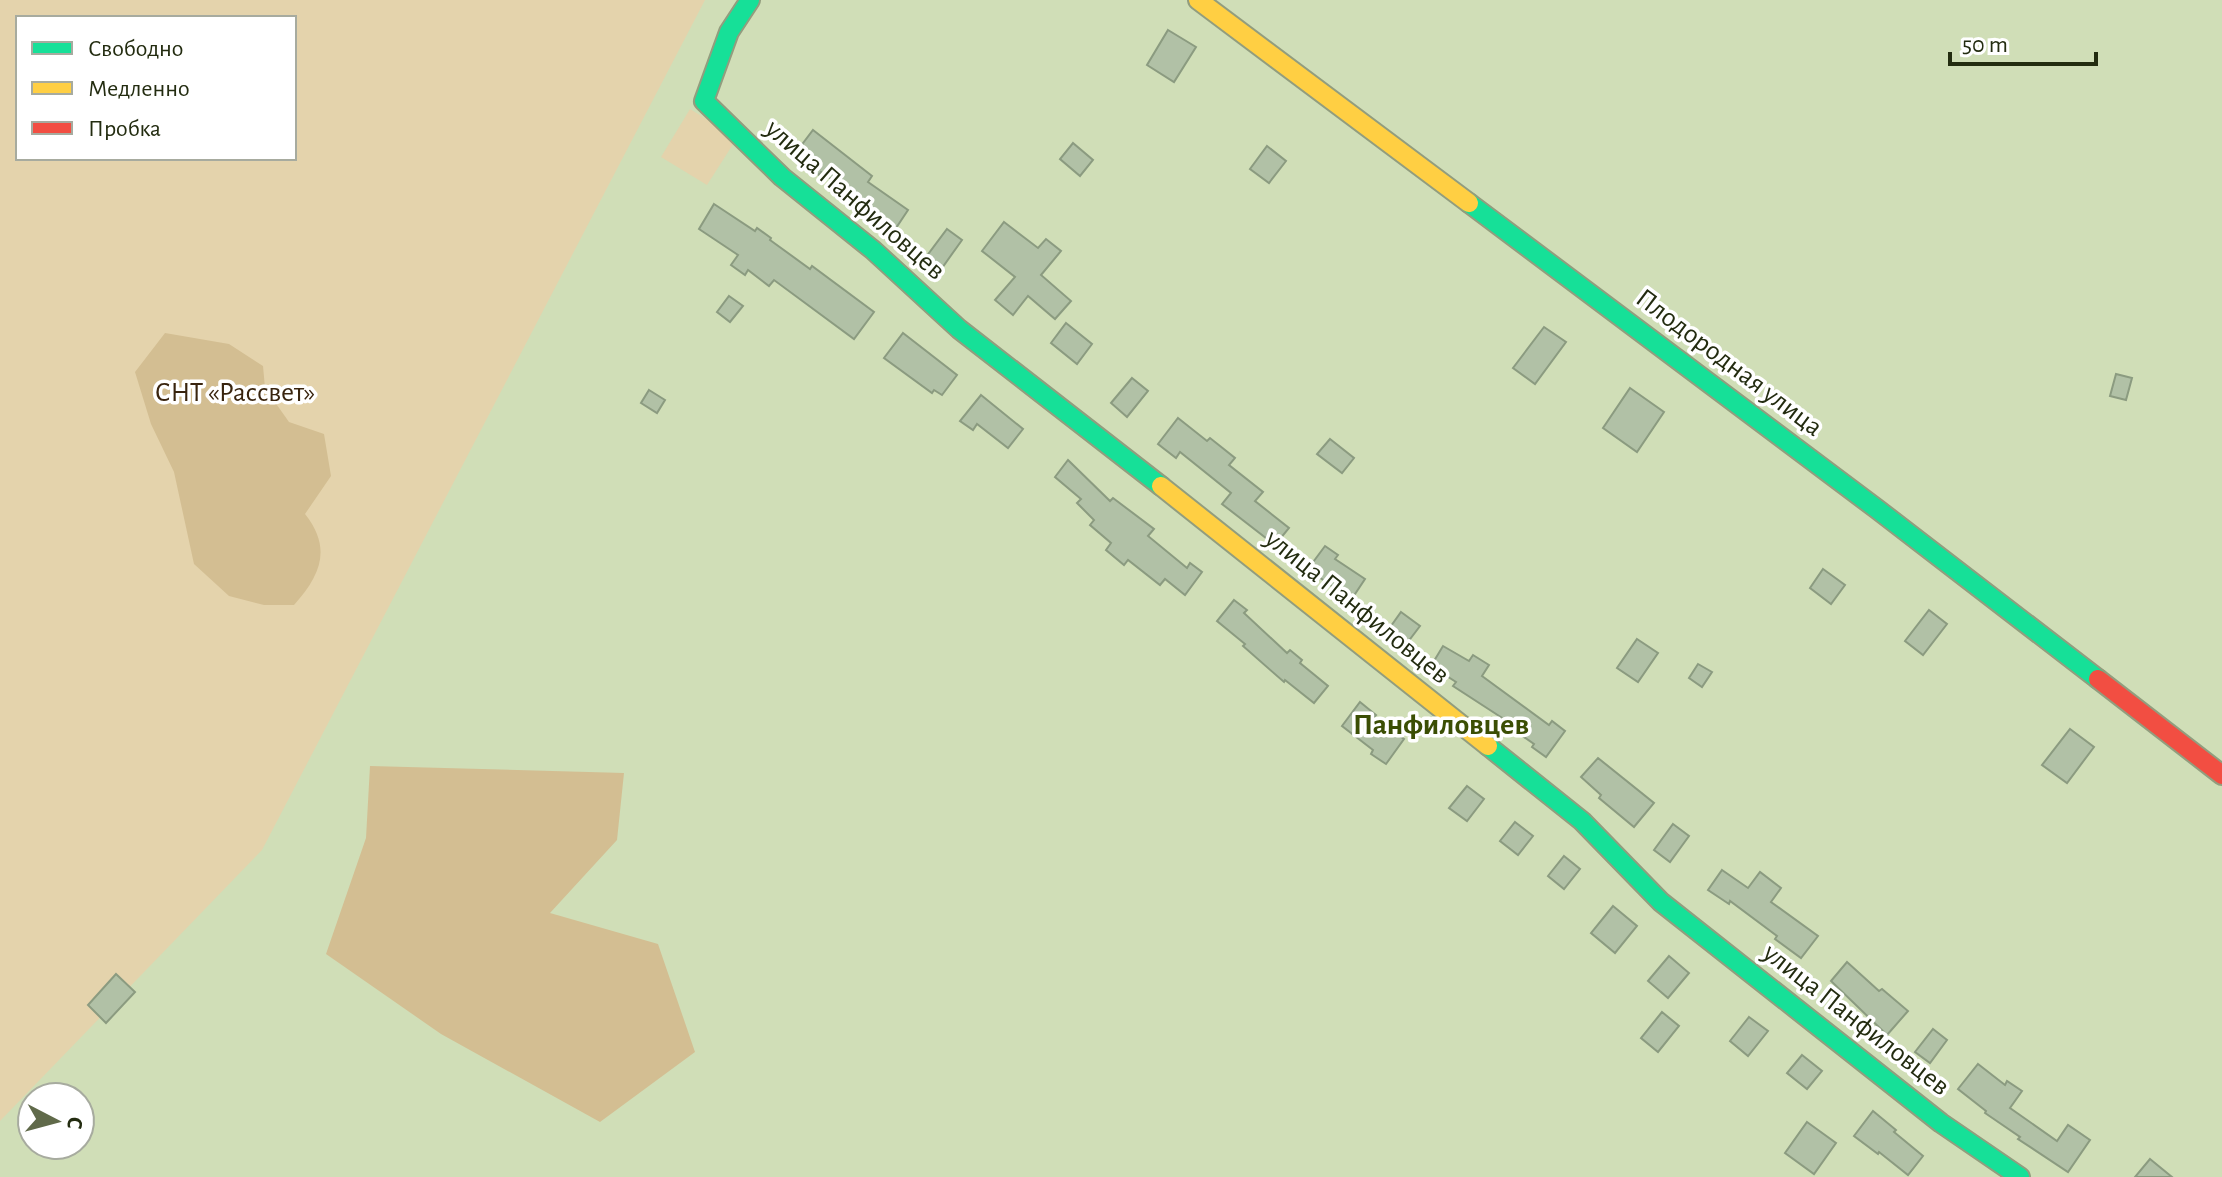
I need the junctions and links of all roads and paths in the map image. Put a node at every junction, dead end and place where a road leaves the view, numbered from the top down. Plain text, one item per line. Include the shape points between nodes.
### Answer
1 (750, 0) edge
2 (1198, 0) edge
3 (2222, 775) edge
4 (2020, 1177) edge

1 - 4 street, улица Панфиловцев via 729,32 704,101 782,177 959,329 1582,821 1661,902 1941,1123
2 - 3 street, Плодородная улица

